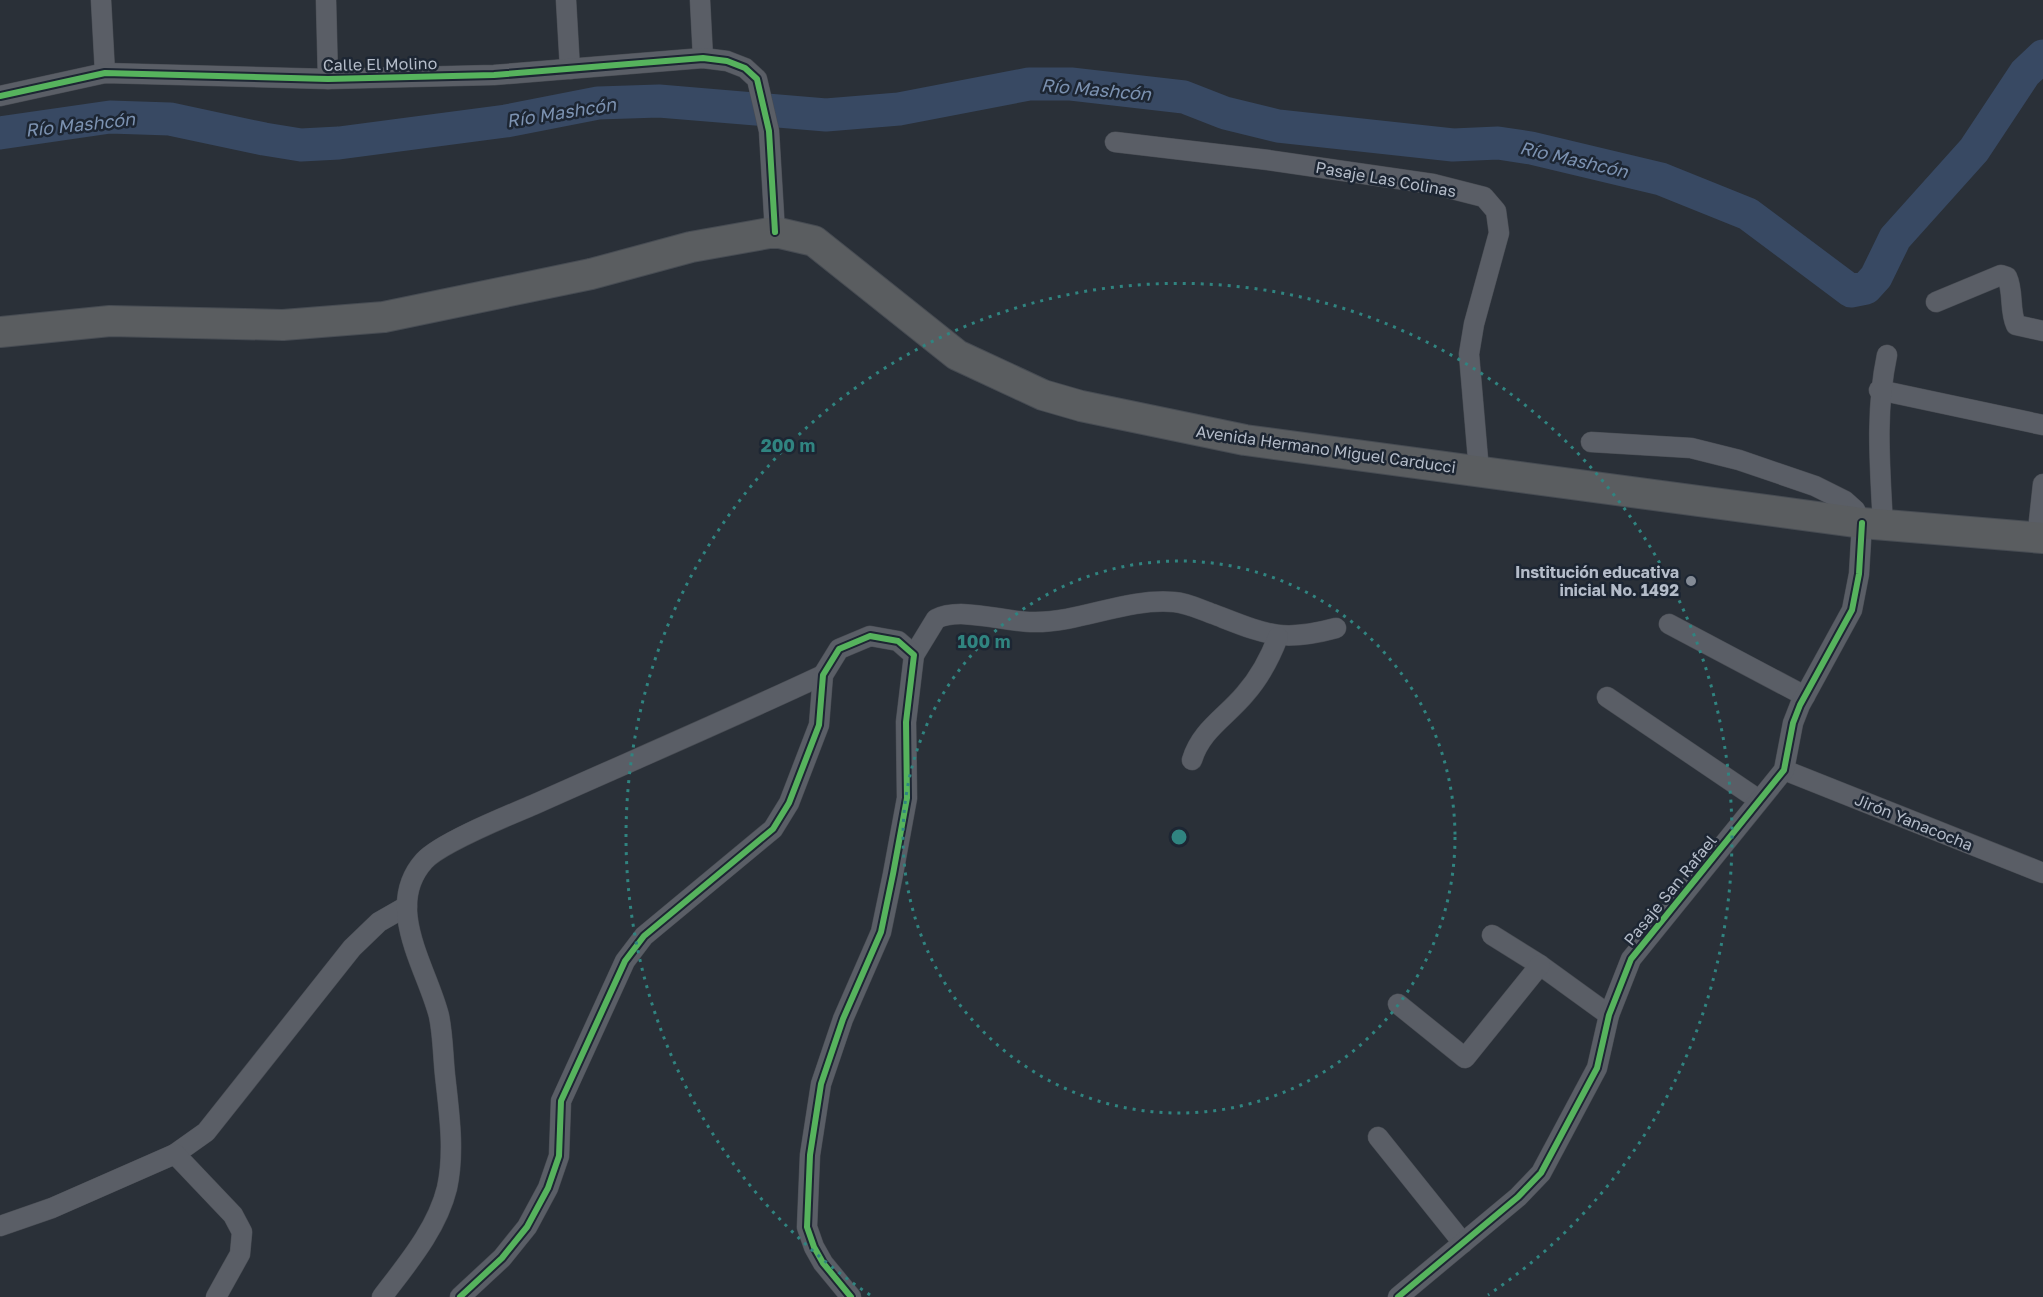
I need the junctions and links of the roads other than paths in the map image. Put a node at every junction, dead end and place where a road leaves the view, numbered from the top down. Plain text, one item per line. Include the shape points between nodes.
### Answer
1 (101, 0) edge
2 (326, 0) edge
3 (566, 0) edge
4 (700, 0) edge
5 (703, 58) junction
6 (570, 69) junction
7 (105, 73) junction
8 (328, 79) junction
9 (0, 96) edge
10 (1115, 142) dead end
11 (775, 232) junction
12 (1936, 302) dead end
13 (2043, 331) edge
14 (0, 332) edge
15 (1887, 355) dead end
16 (1879, 390) junction
17 (2043, 425) edge
18 (1591, 442) dead end
19 (1479, 471) junction
20 (2043, 484) edge
21 (1872, 524) junction
22 (2040, 538) edge
23 (1669, 624) dead end
24 (1336, 628) dead end
25 (1278, 637) junction
26 (914, 655) junction
27 (824, 675) junction
28 (1805, 696) junction
29 (1607, 697) dead end
30 (1192, 760) dead end
31 (1784, 771) junction
32 (1759, 800) junction
33 (2043, 873) edge
34 (407, 906) junction
35 (1492, 935) dead end
36 (1540, 965) junction
37 (1398, 1004) dead end
38 (1609, 1015) junction
39 (1378, 1137) dead end
40 (176, 1154) junction
41 (0, 1226) edge
42 (1463, 1243) junction
43 (216, 1297) edge
44 (382, 1297) edge
45 (460, 1297) edge
46 (851, 1297) edge
47 (1398, 1297) edge

1 - 7 street
2 - 8 street
3 - 6 street
4 - 5 street
5 - 6 street, Calle El Molino
5 - 11 street, Calle El Molino via 727,61 757,79 769,131
6 - 8 street, Calle El Molino
7 - 8 street, Calle El Molino
7 - 9 street, Calle El Molino
10 - 19 street, Pasaje Las Colinas via 1433,183 1484,197 1496,211 1499,233 1469,354
11 - 14 highway, Avenida Hermano Miguel Carducci via 691,247 591,274 384,317 283,326 110,321
11 - 19 highway, Avenida Hermano Miguel Carducci via 814,241 957,355 1043,395 1245,440
12 - 13 street via 2001,275 2010,283 2011,315 2016,326
15 - 16 street
16 - 17 street
16 - 21 street
18 - 21 street via 1691,448 1739,460 1815,486 1845,501
19 - 21 highway, Avenida Hermano Miguel Carducci
20 - 22 street
21 - 22 highway, Avenida Hermano Miguel Carducci
21 - 28 street via 1852,610
23 - 28 street
24 - 25 street
25 - 26 street via 1190,606 1160,602 1130,604 1050,622 945,614 936,619
25 - 30 street via 1263,671 1201,738
26 - 27 street via 898,641 870,636 839,649
26 - 46 street via 906,722 907,798 891,886 881,932 843,1019 821,1084 810,1155 807,1227 823,1263
27 - 34 street via 505,817 434,853 411,882
27 - 45 street via 819,725 789,803 773,829 644,936 625,961 561,1101 559,1156 548,1188 527,1227 502,1258
28 - 31 street via 1793,723
29 - 32 street
31 - 32 street, Pasaje San Rafael
31 - 33 street, Jirón Yanacocha
32 - 38 street, Pasaje San Rafael via 1631,959
34 - 40 street via 379,922 352,948 206,1132
34 - 44 street via 415,950 439,1016 450,1106 451,1153 438,1212
35 - 36 street
36 - 37 street via 1465,1058
36 - 38 street
38 - 42 street, Pasaje San Rafael via 1597,1068 1541,1173
39 - 42 street
40 - 41 street via 52,1208
40 - 43 street via 233,1215 242,1232 240,1254
42 - 47 street, Pasaje San Rafael

